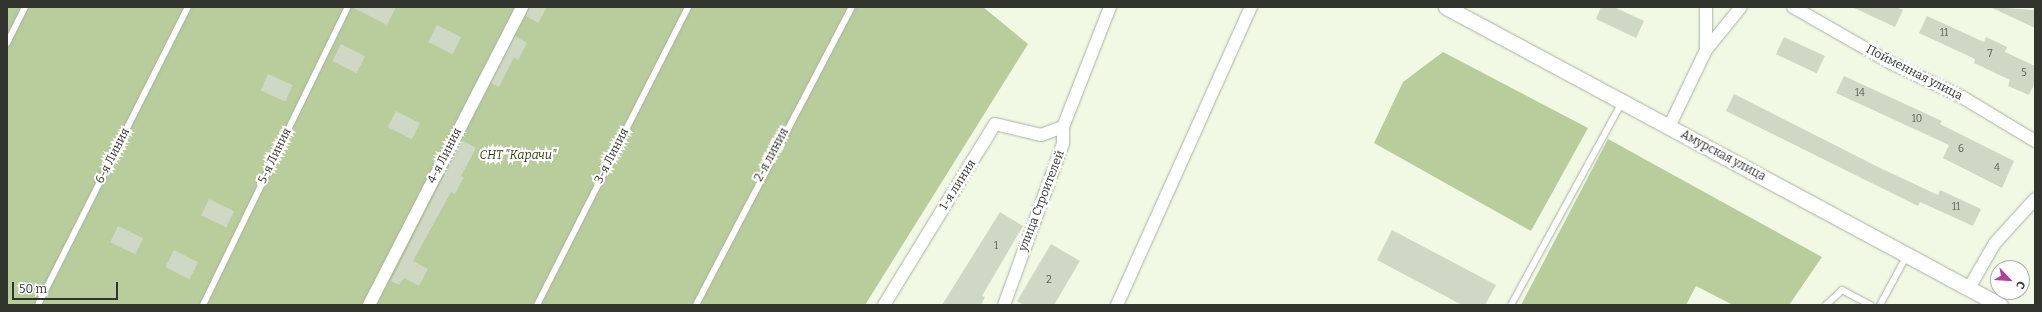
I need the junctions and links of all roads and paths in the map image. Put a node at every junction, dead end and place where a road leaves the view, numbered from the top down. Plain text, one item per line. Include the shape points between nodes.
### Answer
1 (25, 7) edge
2 (188, 7) edge
3 (348, 7) edge
4 (522, 7) edge
5 (688, 7) edge
6 (852, 7) edge
7 (1110, 7) edge
8 (1251, 7) edge
9 (1446, 7) edge
10 (1706, 7) edge
11 (1741, 7) edge
12 (1793, 7) edge
13 (7, 43) edge
14 (1706, 50) junction
15 (1622, 102) junction
16 (1063, 127) junction
17 (1669, 127) junction
18 (2035, 141) edge
19 (2035, 199) edge
20 (1907, 255) junction
21 (1969, 288) junction
22 (38, 305) edge
23 (203, 305) edge
24 (368, 305) edge
25 (537, 305) edge
26 (696, 305) edge
27 (884, 305) edge
28 (1004, 305) edge
29 (1117, 305) edge
30 (1511, 305) edge
31 (1826, 305) edge
32 (1870, 305) edge
33 (1880, 305) edge
34 (2000, 305) edge

1 - 13 lane
2 - 22 lane, 6-я Линия
3 - 23 lane, 5-я Линия
4 - 24 street, 4-я Линия
5 - 25 lane, 3-я Линия
6 - 26 lane, 2-я линия
7 - 16 street, улица Строителей
8 - 29 street
9 - 15 street, Амурская улица
10 - 14 street
11 - 14 street
12 - 18 street, Пойменная улица via 1889,62 1962,98
14 - 17 street
15 - 17 street, Амурская улица
15 - 30 lane
16 - 27 street, 1-я линия via 1041,135 995,124
16 - 28 street, улица Строителей via 1063,144
17 - 20 street, Амурская улица
19 - 21 street via 1996,243
20 - 21 street, Амурская улица
20 - 33 lane
21 - 34 street, Амурская улица
31 - 32 lane via 1842,290

